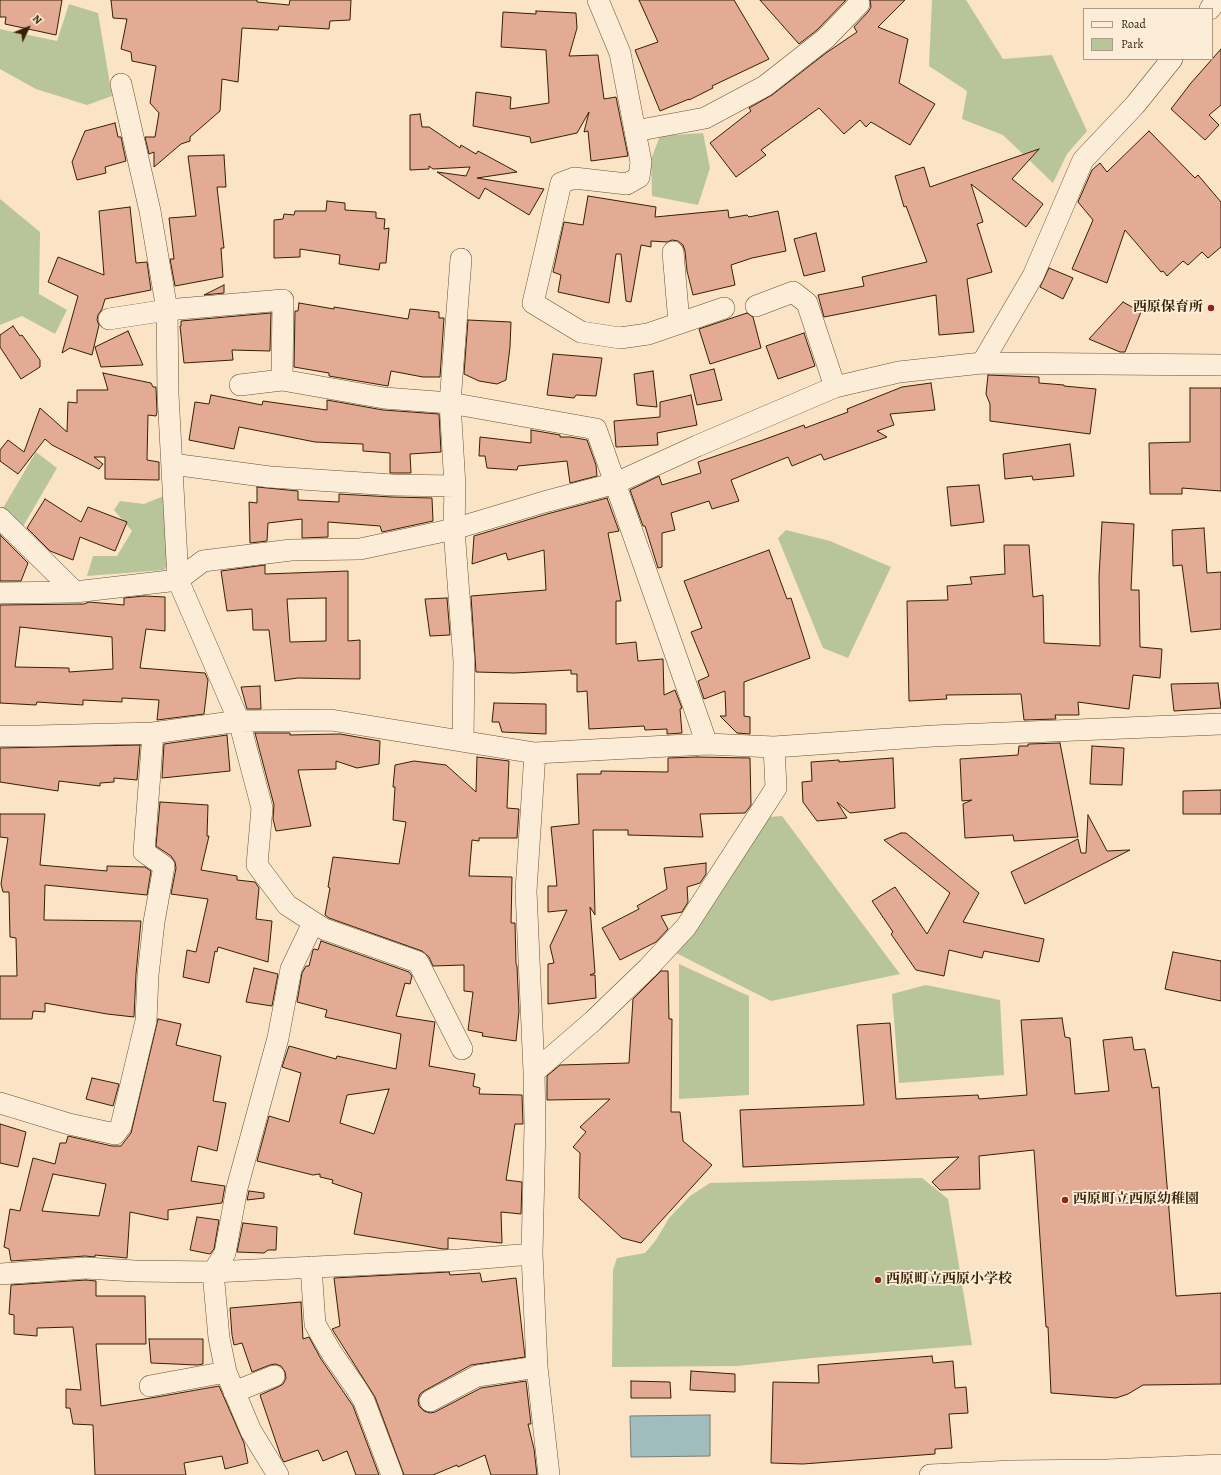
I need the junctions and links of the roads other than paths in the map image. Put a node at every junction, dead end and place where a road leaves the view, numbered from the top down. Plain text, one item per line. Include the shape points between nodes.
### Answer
1 (598, 0) edge
2 (859, 4) dead end
3 (1171, 60) edge
4 (121, 84) dead end
5 (635, 131) junction
6 (673, 252) dead end
7 (461, 259) dead end
8 (756, 306) dead end
9 (724, 308) dead end
10 (167, 310) junction
11 (109, 319) dead end
12 (679, 323) junction
13 (982, 362) junction
14 (1221, 365) edge
15 (282, 380) junction
16 (240, 385) dead end
17 (835, 387) junction
18 (450, 403) junction
19 (172, 464) junction
20 (616, 483) junction
21 (455, 486) junction
22 (0, 518) edge
23 (454, 529) junction
24 (178, 580) junction
25 (75, 592) junction
26 (0, 593) edge
27 (239, 721) junction
28 (1221, 724) edge
29 (153, 732) junction
30 (0, 736) edge
31 (463, 741) junction
32 (707, 744) junction
33 (774, 747) junction
34 (535, 753) junction
35 (313, 922) junction
36 (462, 1049) dead end
37 (534, 1072) junction
38 (0, 1103) edge
39 (532, 1254) junction
40 (312, 1267) junction
41 (213, 1272) junction
42 (0, 1274) edge
43 (537, 1366) junction
44 (226, 1372) junction
45 (274, 1376) dead end
46 (150, 1386) dead end
47 (234, 1392) junction
48 (430, 1401) dead end
49 (1221, 1465) edge
50 (278, 1475) edge
51 (392, 1475) edge
52 (549, 1475) edge
53 (930, 1475) edge

1 - 5 street via 620,53
2 - 5 street via 825,39 765,86 705,118
3 - 13 street via 1135,105 1083,160 1033,276
4 - 10 street via 150,211
5 - 12 street via 641,162 639,176 627,184 574,178 561,183 533,303 581,332 620,338 648,334
6 - 12 street
7 - 18 street
8 - 17 street via 793,292 807,303
9 - 12 street
10 - 11 street
10 - 15 street via 283,300
10 - 19 street
13 - 14 street
13 - 17 street via 899,372
15 - 16 street
15 - 18 street via 384,398
17 - 20 street
18 - 20 street via 596,429
18 - 21 street
19 - 21 street via 270,477 393,485
19 - 24 street
20 - 23 street
20 - 32 street
21 - 23 street
22 - 25 street
23 - 24 street via 360,549 292,550 203,561
23 - 31 street via 464,661
24 - 25 street
24 - 27 street
25 - 26 street
27 - 29 street
27 - 31 street via 331,720
27 - 35 street via 262,808 256,865 287,905
28 - 33 street via 933,736
29 - 30 street
29 - 38 street via 144,852 164,866 153,930 146,1021 121,1126 115,1134 69,1124
31 - 34 street
32 - 33 street
32 - 34 street
33 - 37 street via 776,788 686,927 593,1021
34 - 37 street via 526,891
35 - 36 street via 324,929 418,962
35 - 41 street via 291,969 278,1038 238,1188 225,1253
37 - 39 street
39 - 40 street
39 - 43 street
40 - 41 street
40 - 51 street via 315,1324 364,1401
41 - 42 street via 86,1268
41 - 44 street via 219,1338
43 - 48 street via 477,1376
43 - 52 street
44 - 46 street
44 - 47 street
45 - 47 street
47 - 50 street via 251,1431
49 - 53 street

